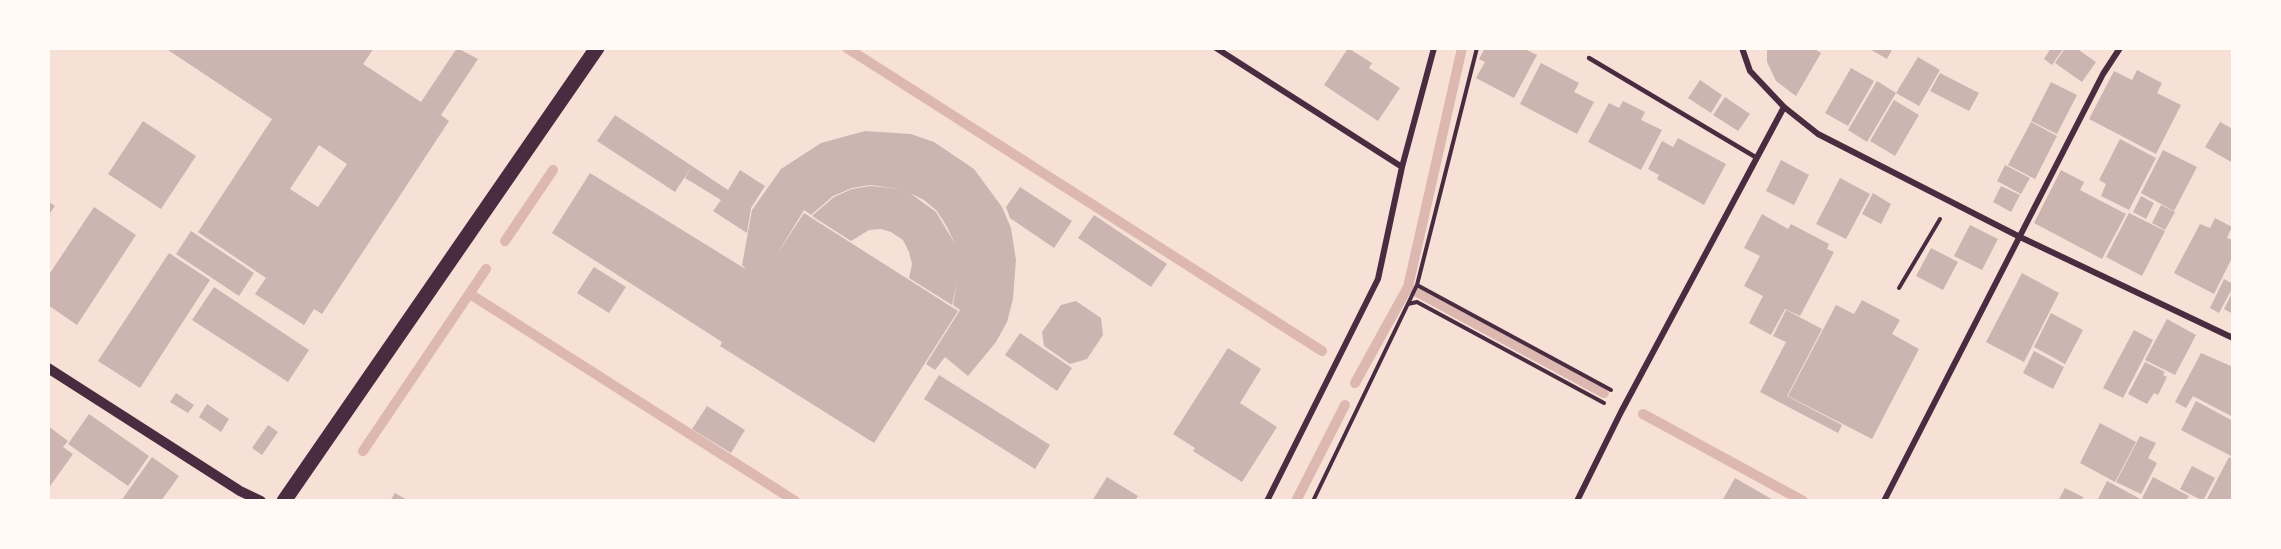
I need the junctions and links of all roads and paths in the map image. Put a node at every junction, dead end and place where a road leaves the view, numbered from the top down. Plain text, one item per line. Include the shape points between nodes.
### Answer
1 (597, 48) edge
2 (1216, 48) edge
3 (1434, 48) edge
4 (1477, 48) edge
5 (1742, 48) edge
6 (2120, 48) edge
7 (1588, 58) dead end
8 (1784, 107) junction
9 (1757, 158) junction
10 (1401, 167) junction
11 (1950, 202) junction
12 (2020, 237) junction
13 (1417, 285) junction
14 (1899, 288) dead end
15 (1409, 302) junction
16 (2233, 338) edge
17 (48, 368) edge
18 (1628, 399) junction
19 (1621, 412) junction
20 (261, 501) edge
21 (284, 501) edge
22 (1267, 501) edge
23 (1313, 501) edge
24 (1577, 501) edge
25 (1884, 501) edge

1 - 21 main road
2 - 10 street
3 - 10 street
4 - 13 path
5 - 8 street via 1750,71
6 - 12 street
7 - 9 lane
8 - 9 street
8 - 11 street via 1818,134
9 - 18 street
10 - 22 street via 1378,279
11 - 12 street
11 - 14 path
12 - 16 street
12 - 25 street
13 - 15 path
13 - 18 path
15 - 19 path via 1417,302
15 - 23 path
17 - 20 street
18 - 19 street
19 - 24 street

